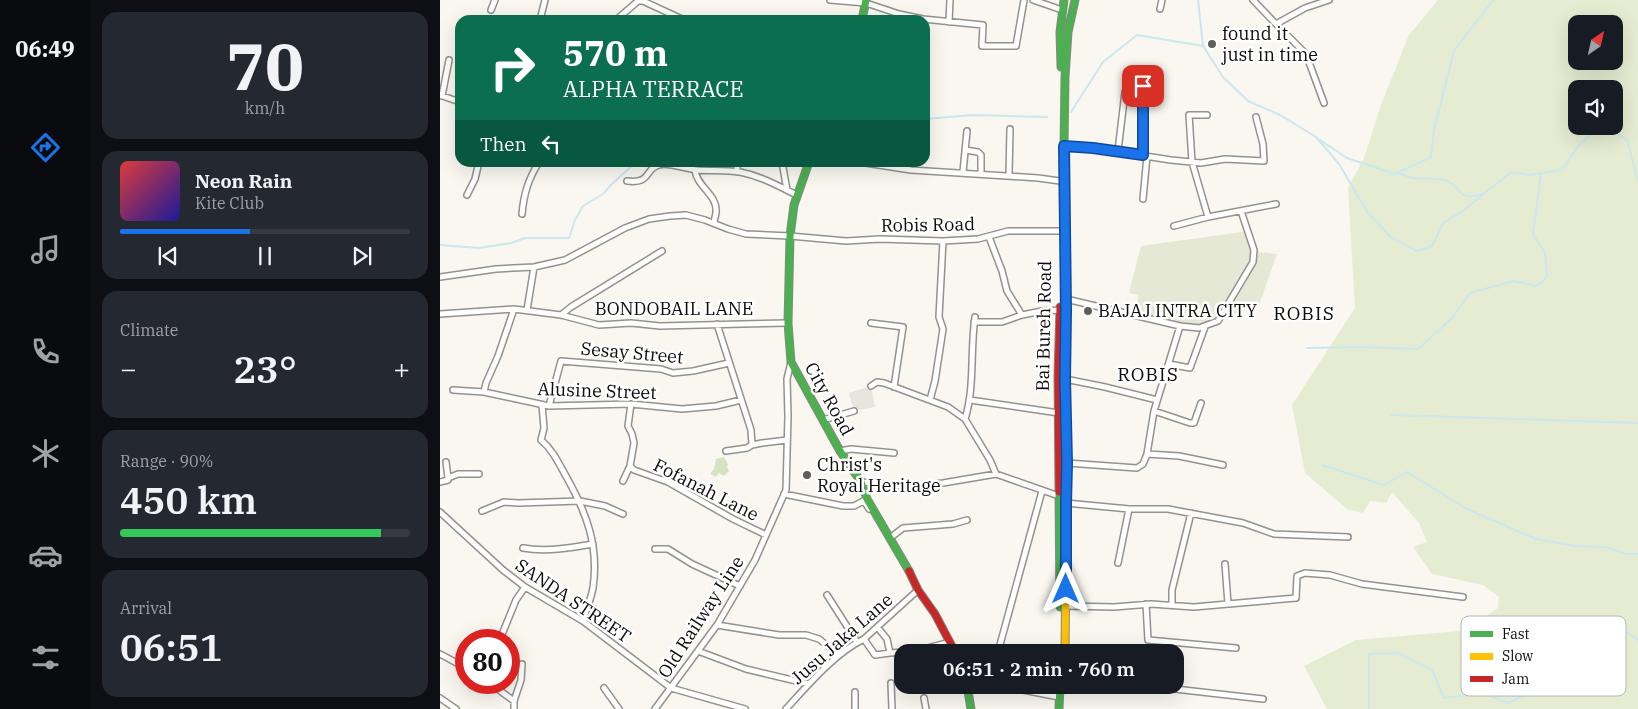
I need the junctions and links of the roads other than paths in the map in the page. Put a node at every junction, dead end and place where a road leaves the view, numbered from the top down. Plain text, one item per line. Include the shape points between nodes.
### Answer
1 (495, 0) edge
2 (545, 0) edge
3 (830, 0) edge
4 (950, 0) edge
5 (1024, 0) edge
6 (1033, 0) edge
7 (1064, 0) edge
8 (1075, 0) edge
9 (1162, 0) edge
10 (1252, 0) edge
11 (1329, 0) edge
12 (866, 2) edge
13 (1160, 9) dead end
14 (491, 10) dead end
15 (1062, 10) junction
16 (541, 15) edge
17 (622, 15) edge
18 (673, 15) edge
19 (863, 15) edge
20 (905, 15) edge
21 (930, 19) edge
22 (949, 22) junction
23 (1276, 24) junction
24 (449, 60) dead end
25 (1143, 86) dead end
26 (1125, 92) dead end
27 (441, 96) edge
28 (455, 100) edge
29 (1324, 103) dead end
30 (1207, 115) dead end
31 (1256, 117) dead end
32 (1010, 129) dead end
33 (967, 131) dead end
34 (1062, 146) junction
35 (965, 150) junction
36 (1118, 151) junction
37 (1145, 156) junction
38 (1192, 162) junction
39 (478, 167) edge
40 (536, 167) edge
41 (656, 167) edge
42 (681, 167) edge
43 (737, 167) edge
44 (783, 167) edge
45 (807, 167) edge
46 (893, 167) edge
47 (693, 169) junction
48 (737, 172) junction
49 (963, 172) junction
50 (981, 174) junction
51 (1009, 176) junction
52 (627, 181) dead end
53 (1060, 181) junction
54 (787, 190) junction
55 (467, 195) dead end
56 (797, 195) junction
57 (1143, 199) dead end
58 (1276, 204) dead end
59 (1241, 211) junction
60 (522, 214) dead end
61 (1208, 217) junction
62 (714, 223) junction
63 (1174, 226) dead end
64 (1062, 231) junction
65 (790, 236) junction
66 (989, 237) junction
67 (943, 241) junction
68 (662, 252) dead end
69 (534, 267) junction
70 (441, 275) edge
71 (1066, 298) junction
72 (514, 309) junction
73 (527, 310) junction
74 (1063, 310) junction
75 (440, 314) edge
76 (561, 315) junction
77 (1022, 315) junction
78 (788, 323) junction
79 (871, 323) dead end
80 (717, 324) junction
81 (1180, 326) junction
82 (1205, 327) junction
83 (791, 362) junction
84 (729, 363) junction
85 (1170, 364) junction
86 (1065, 379) junction
87 (871, 386) dead end
88 (894, 388) junction
89 (453, 390) dead end
90 (484, 392) junction
91 (741, 400) junction
92 (930, 400) junction
93 (970, 400) junction
94 (1157, 400) junction
95 (1201, 403) dead end
96 (631, 404) junction
97 (542, 405) junction
98 (549, 406) junction
99 (854, 411) dead end
100 (1154, 411) junction
101 (1062, 414) junction
102 (965, 419) junction
103 (823, 420) junction
104 (787, 440) junction
105 (752, 445) junction
106 (726, 451) dead end
107 (840, 451) junction
108 (894, 453) dead end
109 (1147, 454) junction
110 (446, 462) dead end
111 (1067, 463) junction
112 (1223, 464) dead end
113 (632, 468) junction
114 (479, 474) dead end
115 (996, 474) junction
116 (448, 478) junction
117 (623, 481) dead end
118 (440, 482) edge
119 (861, 482) junction
120 (1042, 491) junction
121 (784, 494) junction
122 (1059, 496) junction
123 (865, 500) junction
124 (580, 501) junction
125 (1066, 503) junction
126 (1129, 508) junction
127 (869, 509) dead end
128 (440, 511) edge
129 (482, 511) dead end
130 (1191, 513) junction
131 (624, 514) dead end
132 (967, 520) dead end
133 (766, 536) junction
134 (890, 538) junction
135 (1348, 538) dead end
136 (593, 544) junction
137 (523, 548) dead end
138 (655, 549) dead end
139 (1118, 563) dead end
140 (1226, 564) dead end
141 (740, 586) junction
142 (525, 587) junction
143 (918, 590) junction
144 (827, 594) dead end
145 (1463, 597) dead end
146 (1146, 604) junction
147 (1228, 604) junction
148 (1172, 605) junction
149 (1066, 606) junction
150 (583, 621) junction
151 (717, 625) junction
152 (878, 628) junction
153 (505, 629) edge
154 (864, 639) junction
155 (857, 642) junction
156 (950, 642) joint
157 (1000, 644) edge
158 (1060, 644) edge
159 (1066, 644) edge
160 (1236, 648) dead end
161 (698, 651) junction
162 (890, 653) junction
163 (440, 654) edge
164 (839, 656) junction
165 (455, 662) edge
166 (522, 664) dead end
167 (891, 683) dead end
168 (809, 684) junction
169 (604, 688) dead end
170 (671, 688) junction
171 (1184, 690) edge
172 (855, 692) dead end
173 (504, 694) edge
174 (968, 694) edge
175 (1043, 694) edge
176 (1059, 694) edge
177 (1065, 694) edge
178 (1059, 697) junction
179 (440, 698) edge
180 (924, 698) dead end
181 (1263, 699) dead end
182 (514, 701) junction
183 (456, 709) edge
184 (514, 709) edge
185 (619, 709) edge
186 (655, 709) edge
187 (745, 709) edge
188 (786, 709) edge
189 (855, 709) edge
190 (892, 709) edge
191 (926, 709) edge
192 (971, 709) edge
193 (1059, 709) edge
194 (1065, 709) edge

1 - 14 street
2 - 16 street
3 - 12 street
4 - 22 street
5 - 22 street via 1016,46 982,46 983,25
6 - 15 street
7 - 15 main road, Bai Bureh Road
8 - 34 main road, Bai Bureh Road via 1068,32
9 - 13 street
10 - 23 street
11 - 23 street via 1305,8
12 - 19 main road
12 - 20 street
15 - 34 main road, Bai Bureh Road
17 - 18 street via 643,1
21 - 22 street
23 - 29 street via 1306,54
24 - 27 street
25 - 37 street
26 - 36 street
27 - 28 street
30 - 38 street via 1189,115
31 - 38 street via 1264,161 1225,159
32 - 51 street
33 - 35 street
34 - 36 street
34 - 53 main road, Bai Bureh Road
34 - 64 main road, Bai Bureh Road
35 - 49 street
35 - 50 street via 981,155
36 - 37 street
37 - 38 street
37 - 57 street
38 - 61 street
39 - 55 street
40 - 60 street via 529,179
41 - 52 street via 644,180
42 - 47 street
43 - 48 street
44 - 54 street
45 - 56 main road, City Road
46 - 49 street
47 - 48 street
47 - 62 street via 715,203
48 - 54 street
49 - 50 street
50 - 51 street
51 - 53 street
53 - 64 main road, Bai Bureh Road
54 - 56 street
56 - 65 main road, City Road
58 - 59 street
59 - 61 street
59 - 82 street via 1254,250 1253,262 1218,321
61 - 63 street
62 - 65 street, Robis Road via 746,234
62 - 69 street, Robis Road via 686,215 649,219 565,260
64 - 66 street, Robis Road via 1008,231
64 - 71 main road, Bai Bureh Road
64 - 74 main road, Bai Bureh Road
65 - 67 street, Robis Road via 846,241
65 - 78 main road, City Road
66 - 67 street, Robis Road
66 - 77 street via 1007,291
67 - 92 street via 939,317 943,330
68 - 76 street
69 - 70 street, Robis Road
69 - 73 street
71 - 74 main road, Bai Bureh Road
71 - 81 street
72 - 73 street, BONDOBAIL LANE
72 - 75 street, BONDOBAIL LANE
72 - 90 street
73 - 76 street, BONDOBAIL LANE
74 - 77 street
74 - 86 main road, Bai Bureh Road
74 - 101 main road, Bai Bureh Road
76 - 80 street, BONDOBAIL LANE via 599,325
77 - 93 street via 1002,322 974,320
78 - 80 street, BONDOBAIL LANE
78 - 83 main road, City Road
79 - 88 street via 903,327
80 - 84 street
81 - 82 street
81 - 85 street
82 - 85 street via 1190,368
83 - 103 main road, City Road
83 - 104 street, Old Railway Line via 787,379
84 - 91 street
84 - 98 street, Sesay Street via 673,373 661,369 561,361
85 - 94 street
86 - 94 street
86 - 101 main road, Bai Bureh Road
87 - 88 street via 877,382
88 - 92 street
89 - 90 street, Alusine Street
90 - 97 street, Alusine Street
91 - 96 street, Alusine Street via 716,406 682,408
91 - 105 street via 751,430
92 - 102 street
93 - 101 street
93 - 102 street
94 - 100 street
95 - 100 street via 1194,423
96 - 98 street, Alusine Street
96 - 113 street via 628,426 634,443
97 - 98 street, Alusine Street
97 - 124 street via 544,428 541,440 550,448
99 - 103 street
100 - 109 street
101 - 111 main road, Bai Bureh Road
101 - 122 main road, Bai Bureh Road
102 - 115 street
103 - 107 main road, City Road
104 - 105 street
104 - 121 street, Old Railway Line
105 - 106 street
107 - 108 street
107 - 119 main road, City Road
109 - 111 street via 1143,464 1137,468
109 - 112 street
110 - 116 street
111 - 125 main road, Bai Bureh Road
113 - 117 street via 628,468
113 - 133 street, Fofanah Lane via 668,482
114 - 116 street via 458,474
115 - 119 street via 910,487
115 - 120 street
116 - 118 street
119 - 123 main road, City Road
120 - 122 street
120 - 157 street
121 - 123 street via 843,506 854,506
121 - 133 street, Old Railway Line
122 - 158 main road, Bai Bureh Road
123 - 127 street
123 - 134 main road, City Road
124 - 129 street via 504,502
124 - 131 street
124 - 136 street
125 - 126 street
125 - 149 main road, Bai Bureh Road
126 - 130 street
126 - 139 street
128 - 142 street, SANDA STREET
130 - 135 street via 1243,523 1274,534
130 - 148 street via 1172,590
132 - 134 street via 903,528
133 - 141 street, Old Railway Line
134 - 143 main road, City Road
136 - 137 street via 532,550
136 - 150 street via 596,564
138 - 141 street via 668,549
140 - 147 street
141 - 151 street, Old Railway Line
142 - 150 street, SANDA STREET
142 - 153 street via 516,600
143 - 152 street, Jusu Jaka Lane
143 - 156 main road, City Road
144 - 155 street
145 - 147 street via 1362,584 1330,574 1305,574 1297,576 1296,598
146 - 148 street
146 - 149 street
146 - 160 street via 1148,640
147 - 148 street
149 - 159 main road, Bai Bureh Road
150 - 170 street, SANDA STREET
151 - 161 street, Old Railway Line
151 - 164 street via 779,635 806,635 819,639
152 - 154 street, Jusu Jaka Lane
152 - 162 street via 887,639
154 - 155 street, Jusu Jaka Lane
154 - 162 street via 875,655
155 - 164 street, Jusu Jaka Lane
156 - 162 street via 916,651
161 - 168 street via 746,670
161 - 170 street, Old Railway Line
163 - 165 street
164 - 168 street, Jusu Jaka Lane
166 - 182 street via 522,680
167 - 190 street
168 - 188 street, Jusu Jaka Lane
169 - 185 street
170 - 186 street, Old Railway Line
170 - 187 street
171 - 181 street
172 - 189 street
173 - 182 street
174 - 192 main road
175 - 178 street
176 - 178 main road
177 - 194 main road
178 - 193 main road
179 - 183 street
180 - 191 street
182 - 184 street

